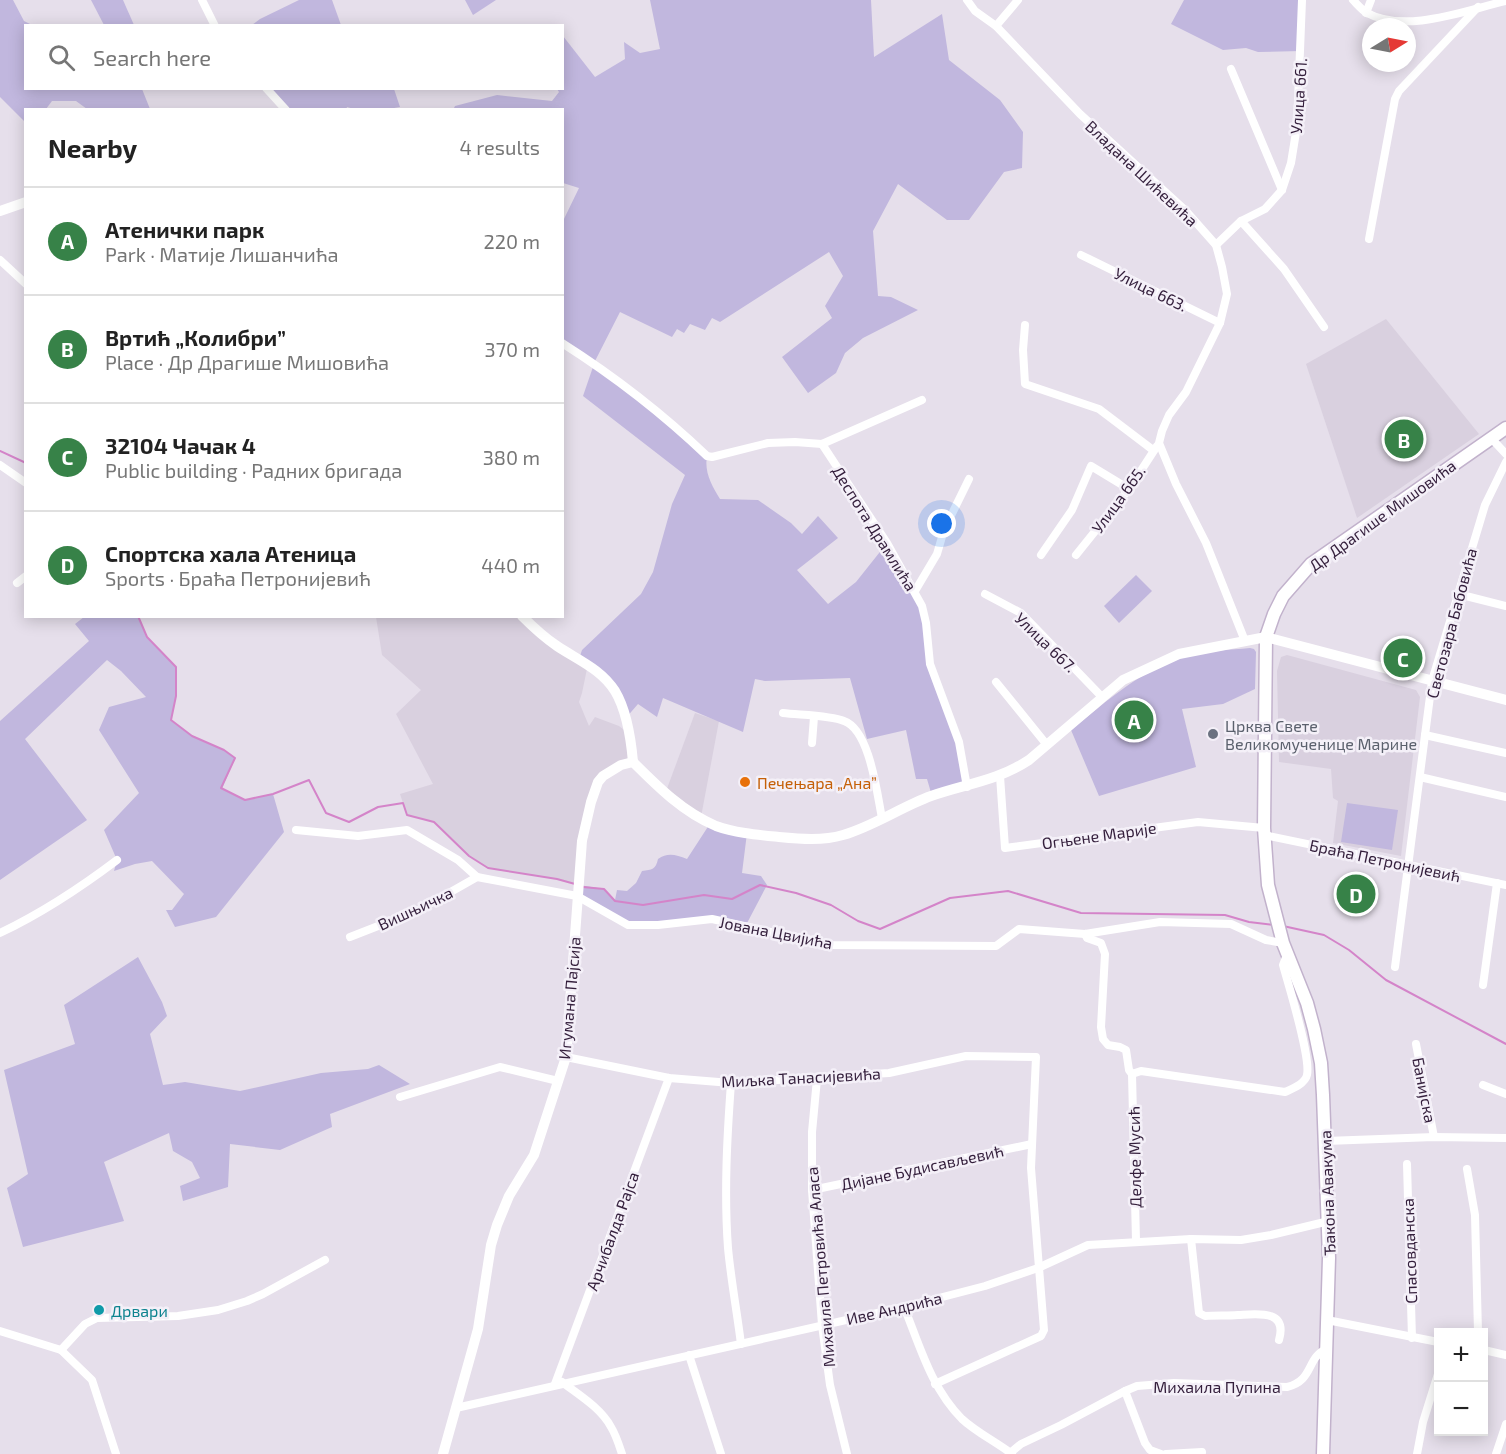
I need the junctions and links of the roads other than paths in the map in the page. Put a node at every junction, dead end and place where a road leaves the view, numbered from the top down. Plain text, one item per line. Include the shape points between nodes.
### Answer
1 (202, 0) edge
2 (968, 0) edge
3 (1018, 0) edge
4 (1302, 0) edge
5 (1353, 0) edge
6 (1371, 0) edge
7 (1506, 1) edge
8 (1478, 7) junction
9 (1366, 13) junction
10 (214, 24) edge
11 (996, 26) junction
12 (1231, 69) dead end
13 (268, 90) edge
14 (284, 108) edge
15 (1282, 190) junction
16 (24, 202) edge
17 (0, 211) edge
18 (1241, 221) junction
19 (1369, 239) dead end
20 (1216, 245) junction
21 (1081, 255) dead end
22 (0, 260) edge
23 (24, 282) edge
24 (1220, 323) junction
25 (1025, 325) dead end
26 (1324, 327) dead end
27 (564, 344) edge
28 (922, 400) dead end
29 (1506, 428) edge
30 (1491, 438) junction
31 (822, 444) junction
32 (1156, 447) junction
33 (1506, 454) edge
34 (1506, 462) edge
35 (0, 465) edge
36 (969, 479) dead end
37 (24, 482) edge
38 (1129, 489) junction
39 (1041, 555) dead end
40 (1076, 555) dead end
41 (24, 578) edge
42 (17, 583) dead end
43 (915, 591) junction
44 (984, 594) dead end
45 (1458, 594) junction
46 (1506, 606) edge
47 (524, 618) edge
48 (1266, 637) junction
49 (1245, 641) junction
50 (1432, 681) junction
51 (996, 682) dead end
52 (1102, 697) junction
53 (1506, 700) edge
54 (783, 713) dead end
55 (814, 717) junction
56 (1425, 735) junction
57 (812, 743) dead end
58 (1047, 745) junction
59 (1506, 753) edge
60 (633, 762) junction
61 (1000, 776) junction
62 (1420, 777) junction
63 (967, 787) junction
64 (1506, 797) edge
65 (882, 818) junction
66 (296, 830) dead end
67 (1264, 832) junction
68 (117, 860) dead end
69 (1408, 865) junction
70 (477, 878) junction
71 (1502, 884) edge
72 (577, 896) junction
73 (0, 933) edge
74 (1085, 934) junction
75 (351, 937) dead end
76 (1284, 946) junction
77 (1395, 968) dead end
78 (1483, 985) dead end
79 (1416, 1044) dead end
80 (566, 1057) junction
81 (1132, 1074) junction
82 (669, 1078) junction
83 (818, 1079) junction
84 (558, 1081) junction
85 (731, 1083) junction
86 (1483, 1085) dead end
87 (1506, 1094) edge
88 (400, 1097) dead end
89 (1434, 1137) junction
90 (1506, 1138) edge
91 (1326, 1141) junction
92 (1032, 1144) junction
93 (1407, 1164) dead end
94 (1467, 1169) dead end
95 (812, 1190) junction
96 (1329, 1221) junction
97 (1191, 1239) junction
98 (1136, 1241) junction
99 (325, 1260) dead end
100 (1038, 1268) junction
101 (904, 1307) junction
102 (1327, 1320) junction
103 (822, 1325) junction
104 (1478, 1328) edge
105 (0, 1331) edge
106 (1412, 1338) junction
107 (1279, 1340) dead end
108 (1434, 1341) edge
109 (741, 1344) junction
110 (1327, 1349) junction
111 (61, 1350) junction
112 (1488, 1351) edge
113 (689, 1355) junction
114 (1506, 1355) edge
115 (1436, 1382) edge
116 (559, 1383) junction
117 (934, 1384) junction
118 (1125, 1391) junction
119 (456, 1408) junction
120 (1506, 1424) edge
121 (1202, 1452) dead end
122 (1011, 1453) edge
123 (116, 1454) edge
124 (443, 1454) edge
125 (622, 1454) edge
126 (721, 1454) edge
127 (847, 1454) edge
128 (1161, 1454) edge
129 (1166, 1454) edge
130 (1323, 1454) edge
131 (1417, 1454) edge
132 (1496, 1454) edge

1 - 10 street
2 - 11 street, Владана Шићевића via 975,11
3 - 11 street
4 - 15 street, Улица 661. via 1297,126
5 - 9 street
6 - 9 street
7 - 8 street
8 - 9 street via 1444,17 1397,21
8 - 19 street via 1395,99
11 - 20 street, Владана Шићевића via 1080,114 1185,210
12 - 15 street
13 - 14 street
15 - 18 street, Улица 661. via 1265,209
16 - 17 street
18 - 20 street, Улица 661.
18 - 26 street via 1284,269
20 - 24 street, Владана Шићевића via 1227,294
21 - 24 street, Улица 663.
22 - 23 street
24 - 32 street, Владана Шићевића via 1186,392 1169,415
25 - 32 street via 1025,384 1099,409
27 - 31 street via 669,420 707,456 717,457 768,443
28 - 31 street
29 - 30 main road, Др Драгише Мишовића
30 - 33 street
30 - 48 main road, Др Драгише Мишовића via 1311,564 1283,596
31 - 43 street, Деспота Драмлића
32 - 38 street, Улица 665.
32 - 49 street via 1206,543
34 - 45 street, Светозара Бабовића via 1485,505
35 - 37 street
36 - 43 street via 937,554
38 - 39 street via 1091,466 1072,510
38 - 40 street, Улица 665.
41 - 42 street
43 - 63 street, Деспота Драмлића via 926,623 930,663 959,742
44 - 52 street, Улица 667. via 1021,614
45 - 46 street
45 - 50 street, Светозара Бабовића
47 - 60 street via 608,681 623,709
48 - 49 street
48 - 50 street
48 - 67 main road, Др Драгише Мишовића
49 - 52 street via 1179,654 1123,680
50 - 53 street
50 - 56 street, Светозара Бабовића
51 - 58 street
52 - 58 street
54 - 55 street
55 - 57 street
55 - 65 street via 847,722 866,744
56 - 59 street
56 - 62 street, Светозара Бабовића
58 - 61 street
60 - 65 street via 684,808 717,826 747,833 828,838
60 - 72 street, Игумана Пајсија via 608,772 598,782 582,841
61 - 63 street
61 - 67 street, Огњене Марије via 1005,848 1198,822
62 - 64 street
62 - 69 street, Светозара Бабовића
63 - 65 street via 932,796
66 - 70 street via 358,836 407,830 458,860
67 - 69 street, Браћа Петронијевић
67 - 76 main road, Др Драгише Мишовића via 1269,885
68 - 73 street via 69,894
69 - 71 street, Браћа Петронијевић
69 - 77 street, Светозара Бабовића
70 - 72 street, Јована Цвијића
70 - 75 street, Вишњичка via 419,910
71 - 78 street
72 - 74 street, Јована Цвијића via 628,925 712,919 830,945 996,946 1019,929
72 - 80 street, Игумана Пајсија
74 - 76 street, Јована Цвијића via 1160,922 1231,924
74 - 81 street via 1101,943 1105,954 1103,1039 1108,1045 1126,1050
76 - 81 street via 1283,965 1307,1066 1304,1081 1285,1092 1141,1071
76 - 91 main road, Ђакона Авакума via 1314,1029 1321,1063
79 - 89 street, Банијска
80 - 82 street, Миљка Танасијевића
80 - 84 street, Игумана Пајсија
81 - 98 street, Делфе Мусић
82 - 85 street, Миљка Танасијевића
82 - 116 street, Арчибалда Рајса
83 - 85 street, Миљка Танасијевића
83 - 92 street, Миљка Танасијевића via 889,1073 966,1056 1036,1057
83 - 95 street, Михаила Петровића Аласа via 812,1132
84 - 88 street via 500,1067
84 - 119 street, Игумана Пајсија via 534,1155 497,1225 478,1329
85 - 109 street via 726,1201
86 - 87 street
89 - 90 street
89 - 91 street
91 - 96 main road, Ђакона Авакума
92 - 95 street, Дијане Будисављевић
92 - 100 street via 1030,1168
93 - 106 street, Спасовданска
94 - 104 street via 1475,1215
95 - 103 street, Михаила Петровића Аласа
96 - 97 street, Иве Андрића via 1241,1240
96 - 102 main road, Ђакона Авакума
97 - 98 street, Иве Андрића
97 - 107 street via 1199,1313 1267,1314 1279,1323
98 - 100 street, Иве Андрића via 1088,1245
99 - 111 street via 263,1294 218,1310 178,1316 97,1317
100 - 101 street, Иве Андрића
100 - 117 street via 1044,1330 1041,1336
101 - 103 street, Иве Андрића
101 - 117 street
102 - 106 street
102 - 110 main road, Ђакона Авакума
103 - 109 street, Иве Андрића
103 - 127 street, Михаила Петровића Аласа via 830,1385
105 - 111 street
106 - 108 street
109 - 113 street, Иве Андрића
110 - 118 street, Михаила Пупина via 1316,1356 1305,1378 1287,1387 1174,1383
110 - 130 main road, Ђакона Авакума
111 - 123 street via 92,1380
112 - 114 street
113 - 116 street, Иве Андрића
113 - 126 street
115 - 131 street
116 - 119 street, Иве Андрића
116 - 125 street via 589,1402 606,1420
117 - 122 street via 963,1420
118 - 122 street, Михаила Пупина via 1021,1444
118 - 128 street, Михаила Пупина via 1145,1443
119 - 124 street, Игумана Пајсија
120 - 132 street
121 - 129 street

